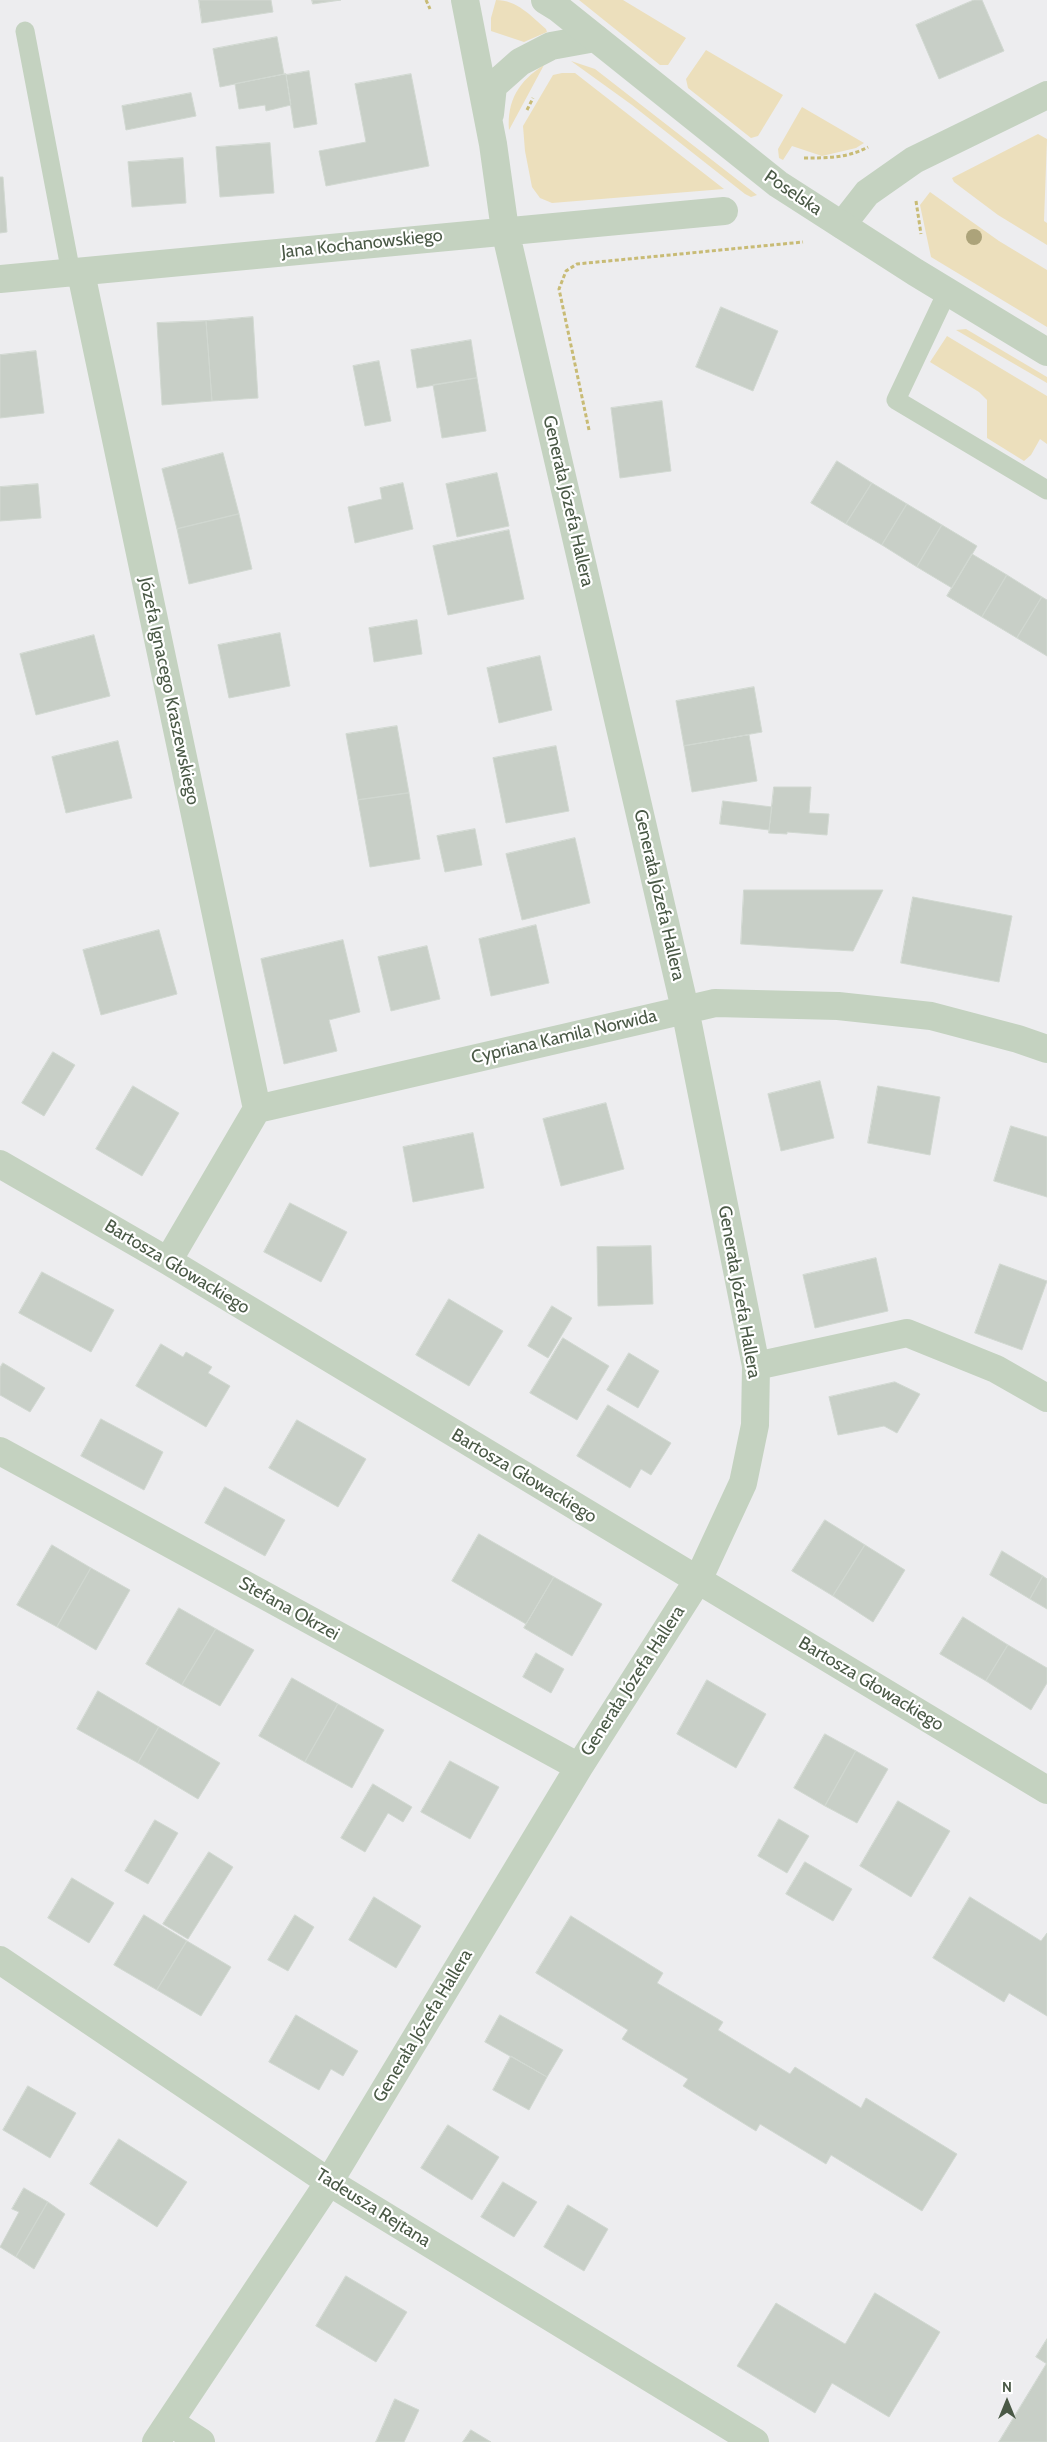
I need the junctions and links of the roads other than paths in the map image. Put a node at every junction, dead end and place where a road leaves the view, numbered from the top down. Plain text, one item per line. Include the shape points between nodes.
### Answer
1 (465, 0) edge
2 (552, 3) edge
3 (25, 31) dead end
4 (595, 38) junction
5 (1047, 95) edge
6 (489, 120) junction
7 (724, 211) dead end
8 (842, 225) junction
9 (506, 230) junction
10 (76, 273) junction
11 (0, 279) edge
12 (947, 292) junction
13 (1047, 352) edge
14 (1047, 490) edge
15 (685, 1008) junction
16 (1047, 1049) edge
17 (258, 1109) junction
18 (0, 1164) edge
19 (168, 1260) junction
20 (756, 1366) junction
21 (1047, 1398) edge
22 (0, 1451) edge
23 (698, 1580) junction
24 (579, 1766) junction
25 (1047, 1790) edge
26 (0, 1960) edge
27 (329, 2182) junction
28 (163, 2432) edge
29 (201, 2442) edge
30 (755, 2442) edge

1 - 6 street, Generała Józefa Hallera
2 - 4 street, Poselska
3 - 10 lane
4 - 6 street, Generała Józefa Hallera via 551,46 520,62 493,86
4 - 8 street, Poselska via 778,184
5 - 8 street via 914,160 867,193
6 - 9 street, Generała Józefa Hallera
7 - 9 street, Jana Kochanowskiego
8 - 12 street, Poselska
9 - 10 street, Jana Kochanowskiego
9 - 15 street, Generała Józefa Hallera
10 - 11 street, Jana Kochanowskiego
10 - 17 street, Józefa Ignacego Kraszewskiego
12 - 13 street, Poselska
12 - 14 lane via 896,400
15 - 16 street, Cypriana Kamila Norwida via 715,1003 838,1006 931,1016
15 - 17 street, Cypriana Kamila Norwida
15 - 20 street, Generała Józefa Hallera
17 - 19 street
18 - 19 street, Bartosza Głowackiego
19 - 23 street, Bartosza Głowackiego
20 - 21 street via 908,1332 996,1368
20 - 23 street, Generała Józefa Hallera via 755,1425 743,1483
22 - 24 street, Stefana Okrzei
23 - 24 street, Generała Józefa Hallera
23 - 25 street, Bartosza Głowackiego
24 - 27 street, Generała Józefa Hallera
26 - 27 street, Tadeusza Rejtana
27 - 28 street, Generała Józefa Hallera
27 - 30 street, Tadeusza Rejtana
28 - 29 street

